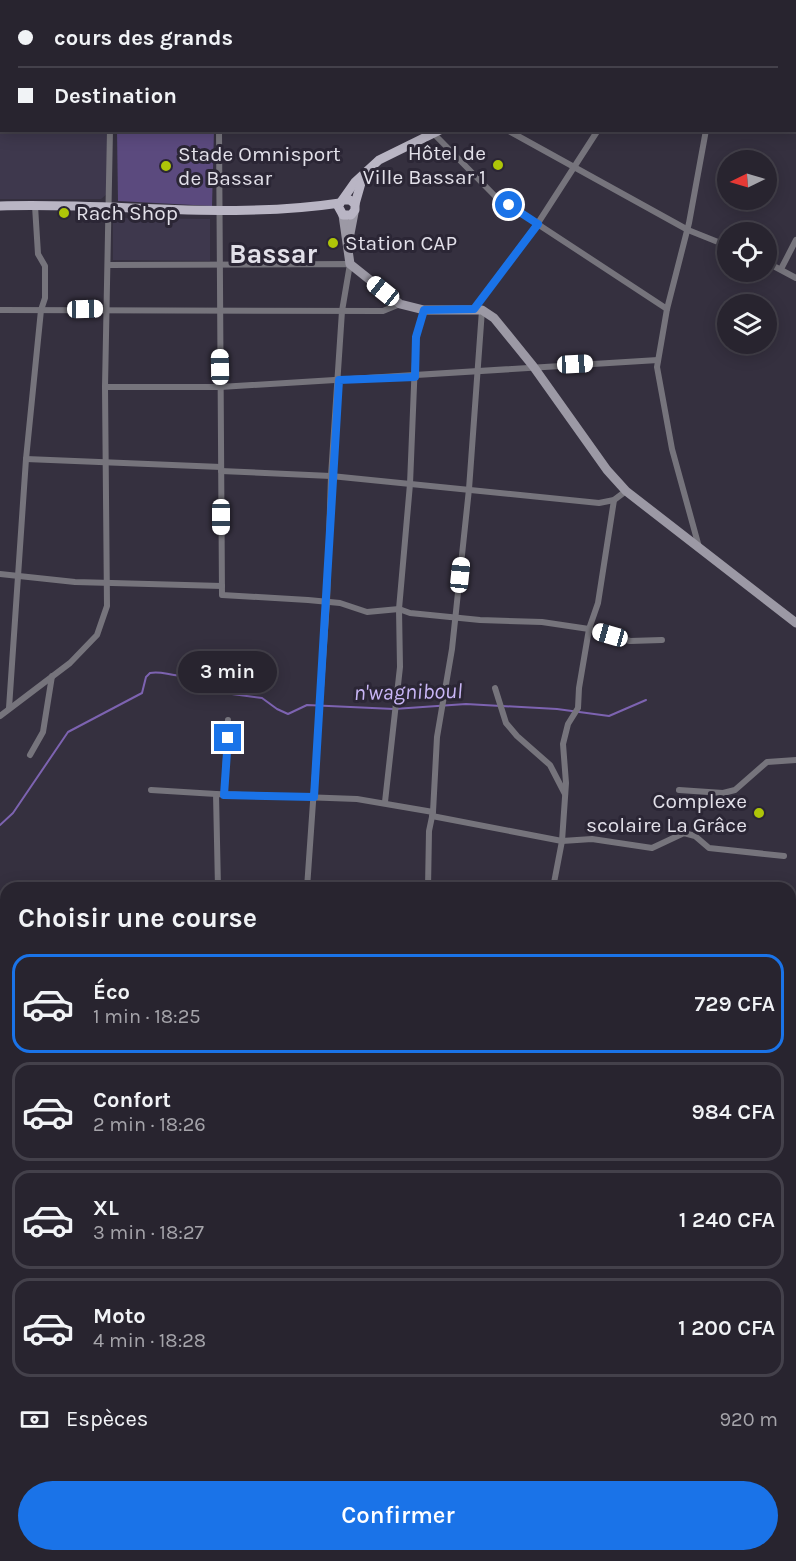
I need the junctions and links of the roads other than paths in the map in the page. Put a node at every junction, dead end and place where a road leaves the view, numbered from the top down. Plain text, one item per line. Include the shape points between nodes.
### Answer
1 (110, 132) edge
2 (219, 132) edge
3 (510, 132) edge
4 (597, 132) edge
5 (706, 132) edge
6 (437, 133) edge
7 (575, 169) junction
8 (364, 174) junction
9 (0, 206) edge
10 (35, 206) junction
11 (107, 208) junction
12 (341, 208) junction
13 (354, 208) junction
14 (221, 210) junction
15 (538, 224) junction
16 (688, 230) junction
17 (796, 240) edge
18 (717, 242) edge
19 (347, 247) junction
20 (350, 264) junction
21 (108, 265) junction
22 (220, 265) junction
23 (777, 267) edge
24 (782, 269) junction
25 (796, 278) edge
26 (400, 304) junction
27 (107, 308) junction
28 (219, 309) junction
29 (478, 309) junction
30 (667, 309) junction
31 (0, 310) edge
32 (41, 310) junction
33 (424, 310) junction
34 (342, 311) junction
35 (658, 360) junction
36 (533, 366) junction
37 (478, 370) junction
38 (415, 377) junction
39 (339, 380) junction
40 (105, 387) junction
41 (220, 387) junction
42 (26, 459) junction
43 (105, 461) junction
44 (221, 469) junction
45 (331, 476) junction
46 (410, 484) junction
47 (470, 489) junction
48 (626, 491) junction
49 (614, 500) junction
50 (699, 547) junction
51 (0, 574) edge
52 (18, 575) junction
53 (105, 584) junction
54 (222, 586) junction
55 (327, 602) junction
56 (399, 609) junction
57 (456, 618) junction
58 (796, 623) edge
59 (589, 629) junction
60 (662, 640) dead end
61 (52, 676) junction
62 (495, 687) dead end
63 (9, 708) junction
64 (0, 716) edge
65 (228, 720) dead end
66 (30, 755) dead end
67 (796, 760) edge
68 (152, 790) dead end
69 (680, 790) dead end
70 (216, 795) junction
71 (224, 795) junction
72 (565, 795) junction
73 (314, 797) junction
74 (385, 802) junction
75 (433, 814) junction
76 (562, 841) junction
77 (784, 856) dead end
78 (218, 882) edge
79 (307, 882) edge
80 (428, 882) edge
81 (554, 882) edge

1 - 11 street
2 - 14 street
3 - 7 street
4 - 7 street
5 - 16 street
6 - 8 main road via 387,155
6 - 15 street via 495,196
7 - 15 street
7 - 16 street
8 - 12 main road via 354,182
8 - 13 main road
9 - 10 main road
10 - 11 main road
10 - 32 street via 38,254 45,266
11 - 14 main road
11 - 21 street
12 - 13 main road via 348,216
12 - 13 main road via 350,200
12 - 14 main road
12 - 19 street
13 - 19 street
14 - 22 street
15 - 29 street
15 - 30 street
16 - 18 street
16 - 30 street
17 - 24 street
19 - 20 street
20 - 22 street
20 - 26 street
20 - 34 street
21 - 22 street
21 - 27 street
22 - 28 street
23 - 24 street
24 - 25 street
26 - 33 street
26 - 34 street via 383,311
27 - 28 street
27 - 32 street
27 - 40 street
28 - 34 street
28 - 41 street
29 - 33 street
29 - 36 street via 494,318
29 - 37 street
30 - 35 street
31 - 32 street
32 - 42 street
33 - 38 street via 416,337
34 - 39 street
35 - 36 street
35 - 50 street via 672,449
36 - 37 street
36 - 48 street
37 - 38 street
37 - 47 street
38 - 39 street
38 - 46 street
39 - 41 street
39 - 45 street
40 - 41 street
40 - 43 street
41 - 44 street
42 - 43 street
42 - 52 street
43 - 44 street
43 - 53 street
44 - 45 street
44 - 54 street
45 - 46 street
45 - 55 street
46 - 47 street
46 - 56 street
47 - 49 street via 599,503
47 - 57 street
48 - 49 street
48 - 50 street
49 - 59 street via 598,603
50 - 58 street
51 - 52 street
52 - 53 street
52 - 63 street
53 - 54 street
53 - 61 street via 107,606 97,635
54 - 55 street via 222,595
55 - 56 street via 367,612
55 - 73 street
56 - 57 street
56 - 74 street via 400,667
57 - 59 street via 542,622
57 - 75 street via 437,737
59 - 60 street via 630,641
59 - 72 street via 578,708 568,724 563,744
61 - 63 street
61 - 66 street via 43,732
62 - 72 street via 506,723 550,765
63 - 64 street
65 - 71 street
67 - 69 street via 767,762 735,790
68 - 70 street
70 - 71 street
70 - 78 street
71 - 73 street
72 - 76 street
73 - 74 street
73 - 79 street
74 - 75 street
75 - 76 street
75 - 80 street
76 - 77 street via 592,840 652,848 684,833 695,836 709,848
76 - 81 street

